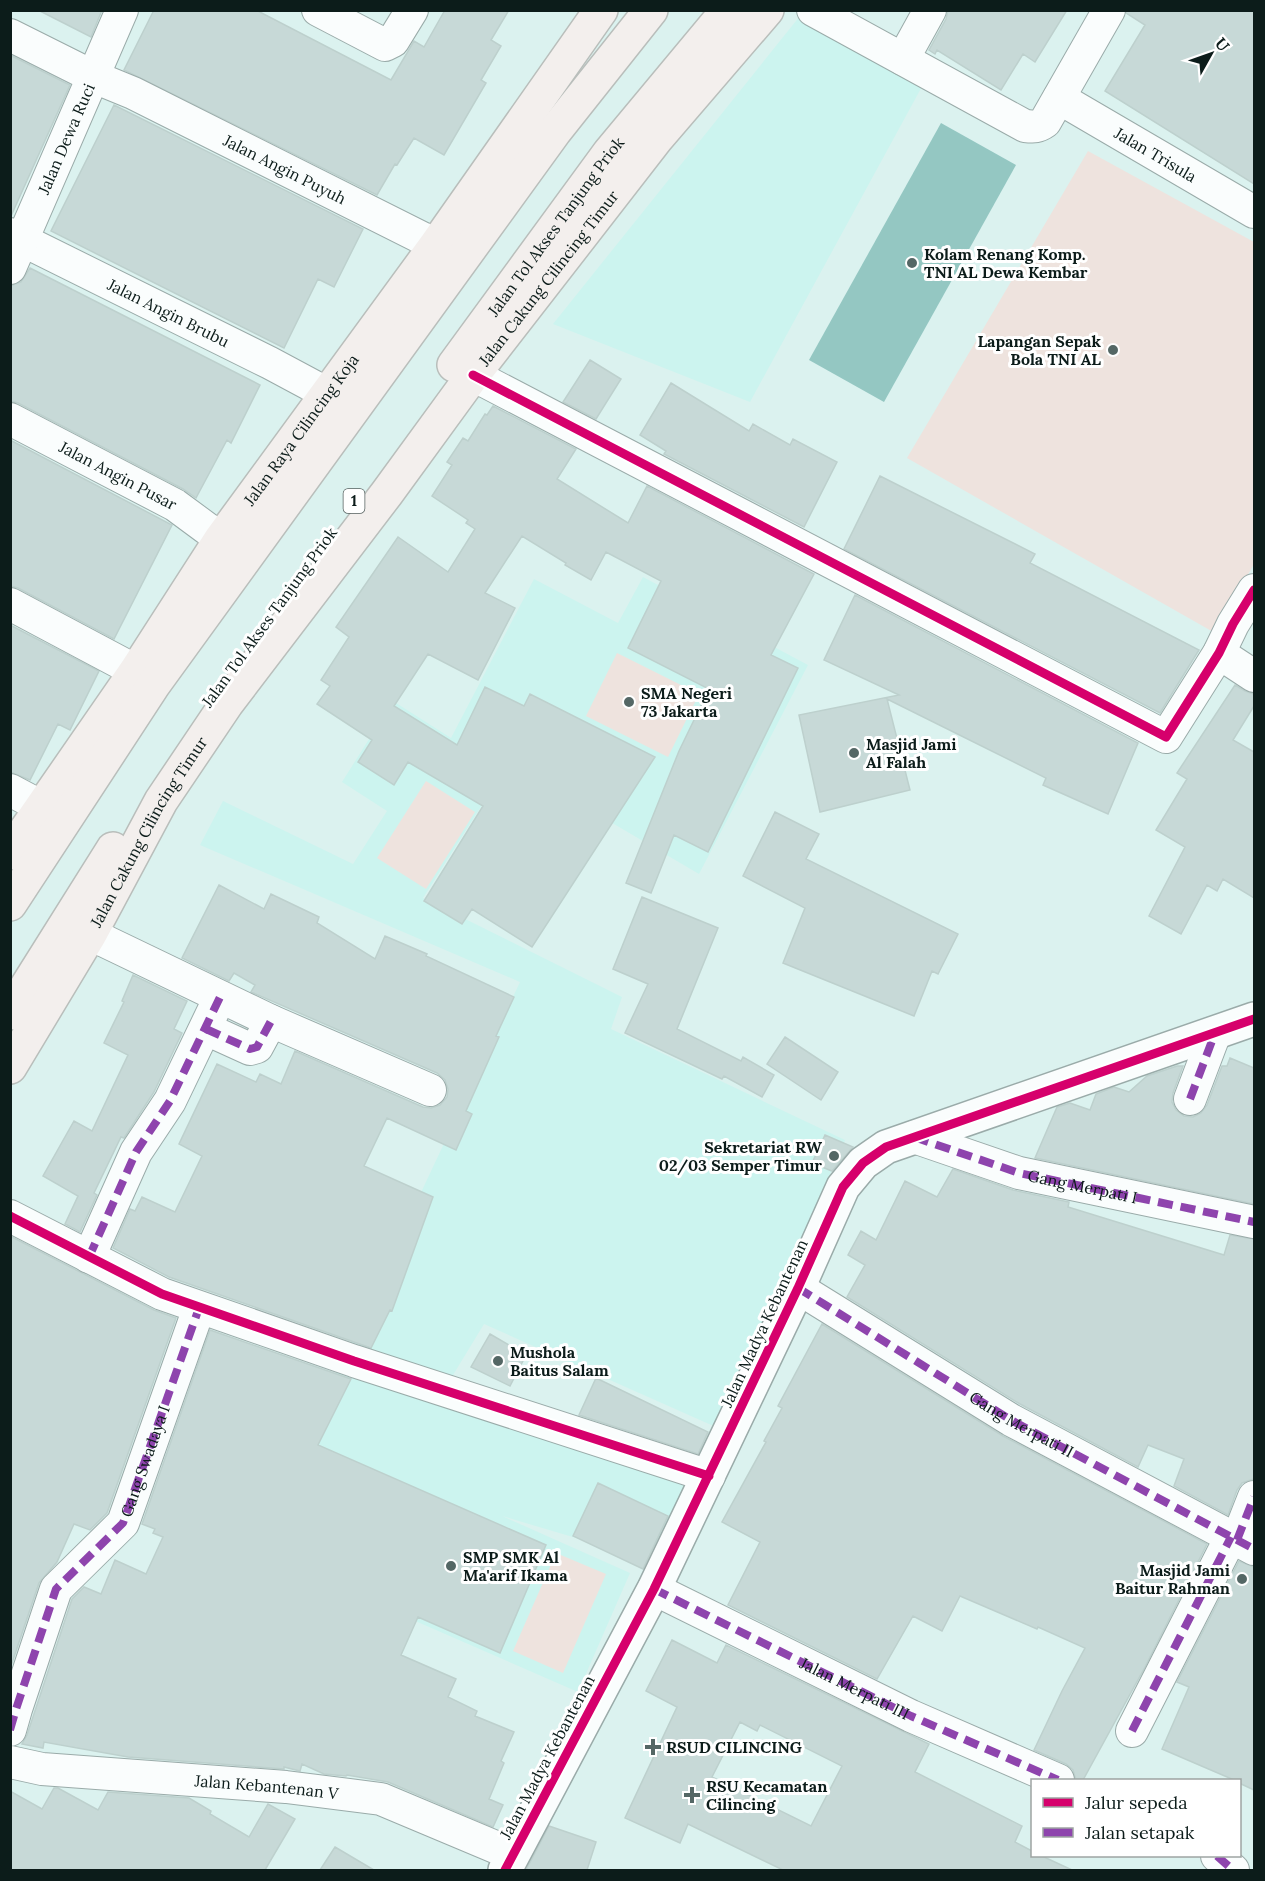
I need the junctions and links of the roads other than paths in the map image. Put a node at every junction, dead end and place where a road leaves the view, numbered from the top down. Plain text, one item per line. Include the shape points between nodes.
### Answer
1 (122, 10) edge
2 (318, 10) edge
3 (412, 10) edge
4 (600, 10) edge
5 (651, 10) edge
6 (728, 10) edge
7 (767, 10) edge
8 (813, 10) edge
9 (930, 10) edge
10 (1109, 10) edge
11 (10, 13) edge
12 (10, 35) edge
13 (903, 59) junction
14 (98, 68) junction
15 (1059, 98) junction
16 (1254, 212) edge
17 (436, 245) junction
18 (15, 248) edge
19 (473, 375) junction
20 (326, 393) junction
21 (10, 419) edge
22 (221, 538) junction
23 (1254, 590) edge
24 (10, 604) edge
25 (1219, 653) junction
26 (136, 671) junction
27 (1254, 676) edge
28 (10, 790) edge
29 (42, 807) junction
30 (10, 853) edge
31 (10, 904) edge
32 (90, 934) junction
33 (220, 997) junction
34 (10, 1013) edge
35 (1254, 1019) edge
36 (271, 1021) junction
37 (206, 1029) junction
38 (1215, 1033) junction
39 (10, 1067) edge
40 (430, 1090) dead end
41 (1190, 1099) dead end
42 (914, 1137) junction
43 (10, 1215) edge
44 (1254, 1222) edge
45 (89, 1257) junction
46 (798, 1288) junction
47 (199, 1308) junction
48 (709, 1476) junction
49 (1254, 1497) edge
50 (1241, 1542) edge
51 (654, 1589) junction
52 (10, 1730) edge
53 (1132, 1731) dead end
54 (10, 1762) edge
55 (1056, 1779) edge
56 (1218, 1857) edge
57 (508, 1862) edge
58 (1233, 1870) edge

1 - 14 street, Jalan Dewa Ruci
2 - 3 street via 385,45 393,41
4 - 17 highway, Jalan Raya Cilincing Koja
5 - 31 highway via 555,131 154,684
6 - 34 highway, Jalan Tol Akses Tanjung Priok / 1 via 609,153 195,718
7 - 19 highway, Jalan Cakung Cilincing Timur via 657,138
8 - 13 street
9 - 13 street
10 - 15 street
11 - 14 street, Jalan Angin Puyuh
12 - 14 street, Jalan Angin Puyuh
13 - 15 street via 1025,126 1045,122
14 - 17 street, Jalan Angin Puyuh via 133,93
14 - 18 street, Jalan Dewa Ruci
15 - 16 street, Jalan Trisula
17 - 20 highway, Jalan Raya Cilincing Koja
18 - 20 street, Jalan Angin Brubu via 282,369
19 - 25 street via 1166,737
19 - 32 highway, Jalan Cakung Cilincing Timur via 227,703 161,801
20 - 22 highway, Jalan Raya Cilincing Koja
21 - 22 street, Jalan Angin Pusar via 175,505
22 - 26 highway, Jalan Raya Cilincing Koja
23 - 25 street
24 - 26 street
25 - 27 street
26 - 29 highway, Jalan Raya Cilincing Koja
28 - 29 street
29 - 30 highway, Jalan Raya Cilincing Koja
32 - 33 street
32 - 39 highway, Jalan Cakung Cilincing Timur
33 - 36 street
33 - 37 street
35 - 38 street, Jalan Madya Kebantenan
36 - 37 street via 257,1047 250,1049
36 - 40 street
37 - 45 street via 170,1101 136,1152
38 - 41 street
38 - 42 street, Jalan Madya Kebantenan
42 - 44 street, Gang Merpati I via 1018,1173
42 - 46 street, Jalan Madya Kebantenan via 886,1147 863,1163 843,1187
43 - 45 street
45 - 47 street
46 - 48 street, Jalan Madya Kebantenan
46 - 50 street, Gang Merpati II via 1011,1420
47 - 48 street
47 - 52 street, Gang Swadaya I via 123,1523 56,1589
48 - 51 street, Jalan Madya Kebantenan
49 - 50 street
50 - 53 street
51 - 55 street, Jalan Merpati III via 911,1716
51 - 57 street, Jalan Madya Kebantenan
54 - 57 street, Jalan Kebantenan V via 42,1769 286,1787 381,1799
56 - 58 street

